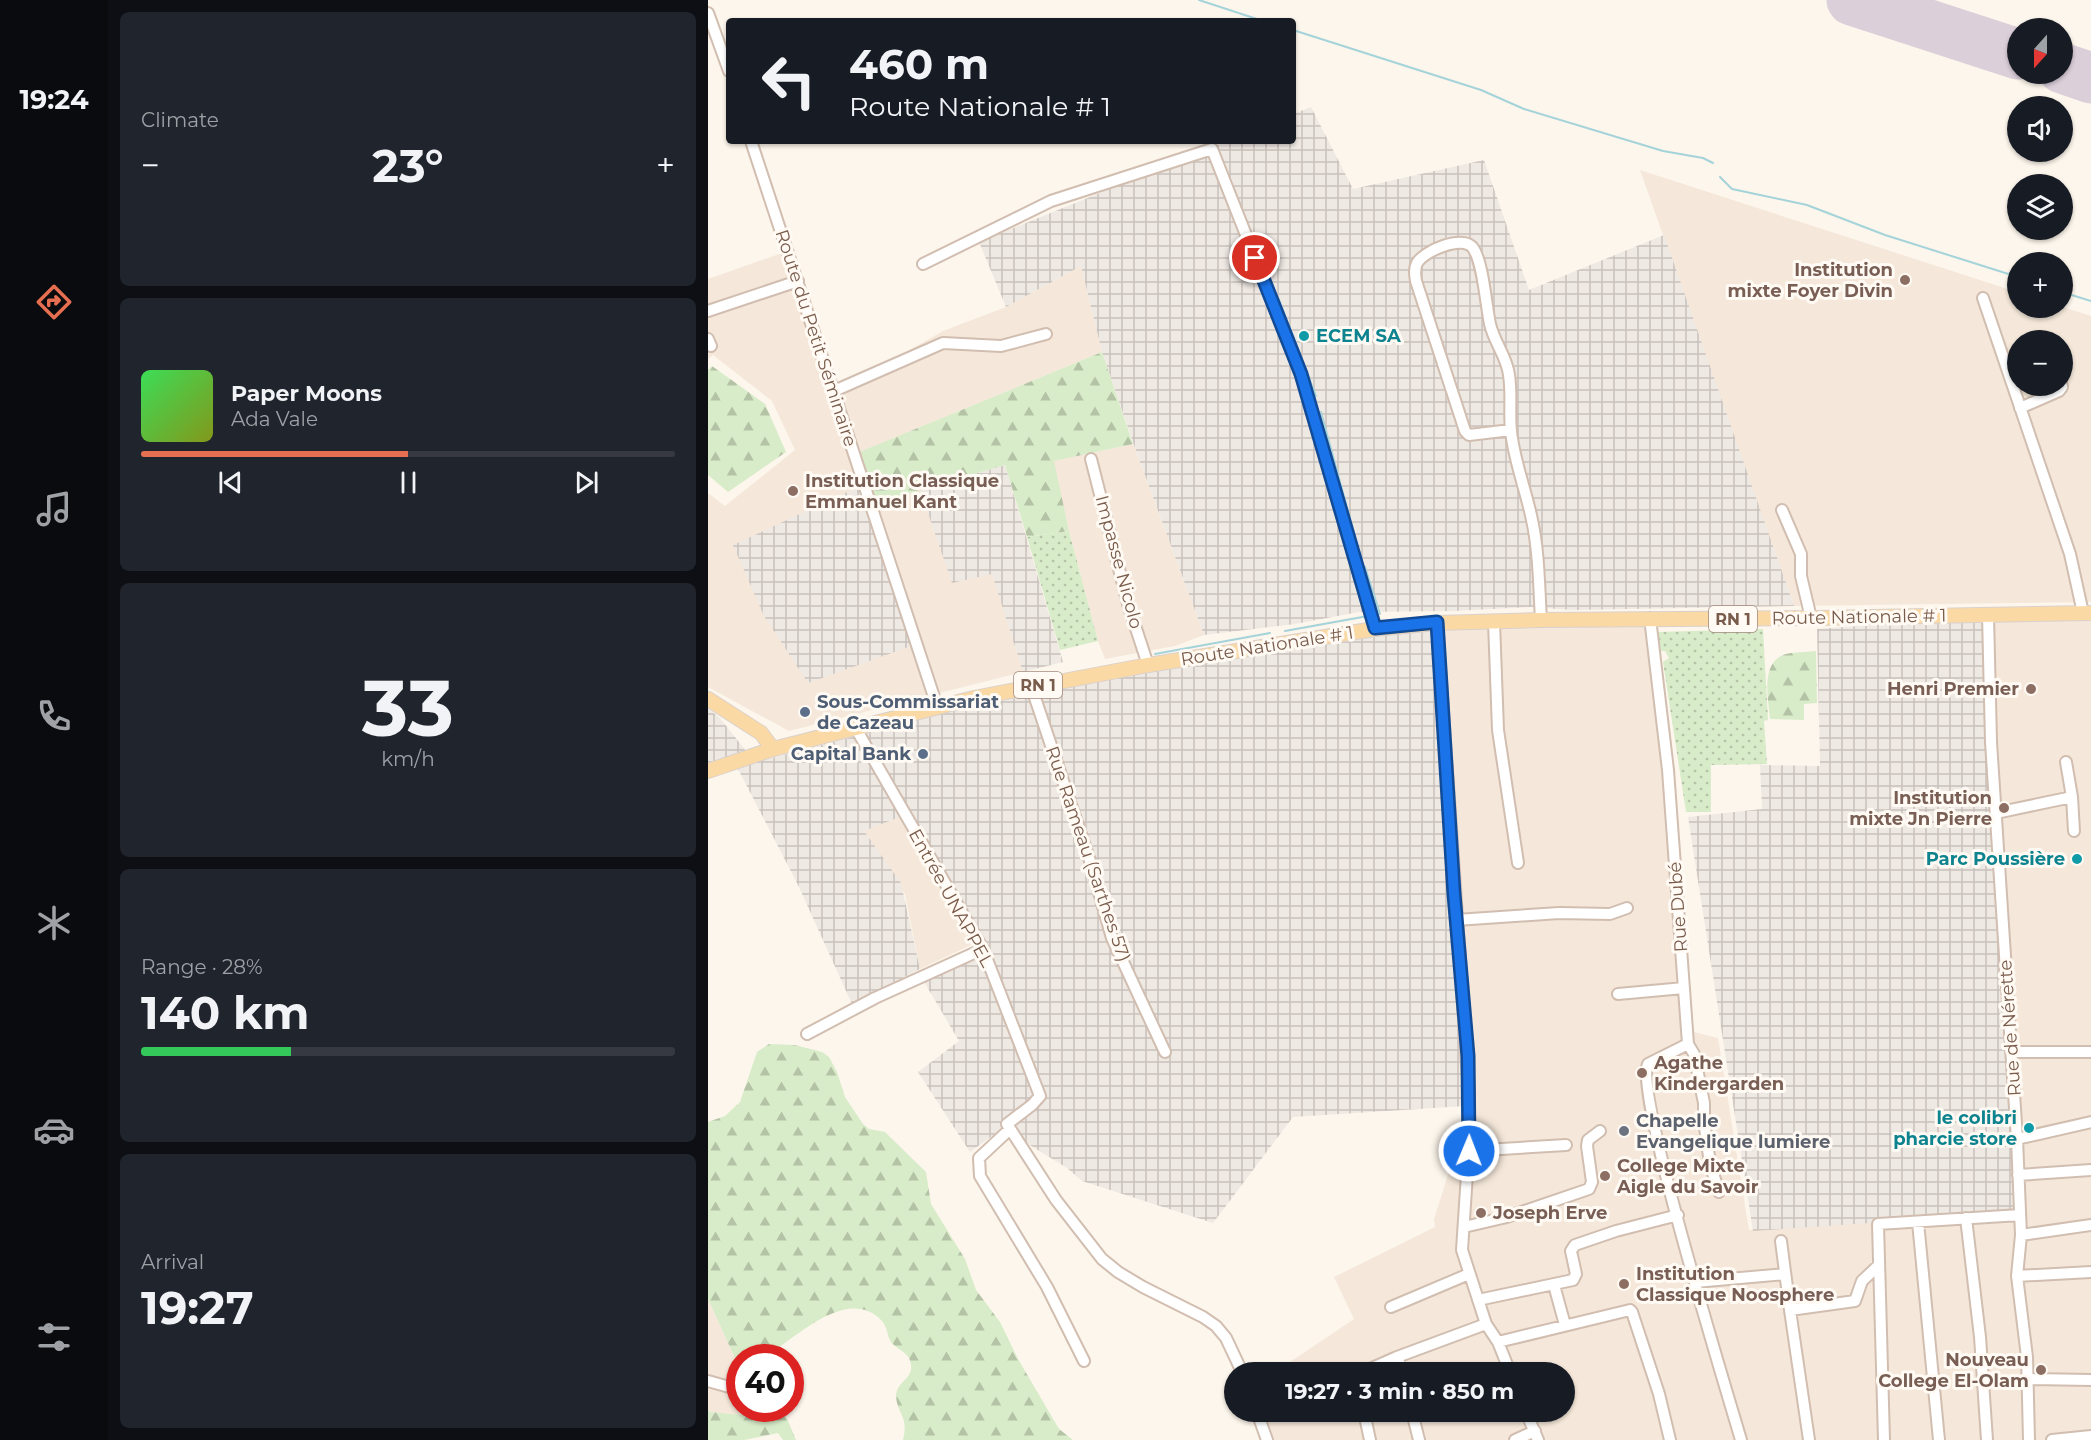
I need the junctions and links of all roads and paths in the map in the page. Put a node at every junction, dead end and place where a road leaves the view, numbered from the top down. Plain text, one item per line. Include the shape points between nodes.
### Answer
1 (708, 13) edge
2 (710, 26) edge
3 (726, 64) edge
4 (752, 144) edge
5 (923, 264) dead end
6 (798, 281) junction
7 (1983, 298) dead end
8 (708, 311) edge
9 (1046, 334) dead end
10 (834, 391) junction
11 (2048, 396) edge
12 (2020, 408) junction
13 (1511, 430) junction
14 (1091, 459) dead end
15 (1782, 510) dead end
16 (2087, 613) edge
17 (1988, 615) junction
18 (1650, 618) junction
19 (1811, 618) junction
20 (1541, 620) junction
21 (1437, 622) junction
22 (1494, 622) junction
23 (1375, 628) junction
24 (1148, 665) junction
25 (1031, 686) junction
26 (708, 699) edge
27 (937, 706) junction
28 (855, 727) junction
29 (773, 748) junction
30 (2067, 762) dead end
31 (708, 771) edge
32 (2072, 797) junction
33 (1995, 813) junction
34 (2074, 831) dead end
35 (1518, 863) dead end
36 (1627, 908) dead end
37 (1456, 920) junction
38 (983, 949) junction
39 (1684, 988) junction
40 (1618, 994) dead end
41 (807, 1034) dead end
42 (1688, 1044) junction
43 (1165, 1052) dead end
44 (2011, 1052) junction
45 (2091, 1052) edge
46 (2091, 1122) edge
47 (1009, 1126) junction
48 (1600, 1131) dead end
49 (2017, 1139) junction
50 (1566, 1145) dead end
51 (1469, 1151) junction
52 (2091, 1170) edge
53 (2018, 1175) junction
54 (1719, 1192) dead end
55 (1678, 1215) junction
56 (2020, 1215) junction
57 (1966, 1218) junction
58 (1918, 1222) junction
59 (2091, 1225) edge
60 (1464, 1227) junction
61 (2021, 1235) junction
62 (1781, 1241) dead end
63 (1879, 1265) junction
64 (2091, 1272) edge
65 (1468, 1274) junction
66 (1785, 1274) junction
67 (2017, 1276) junction
68 (1695, 1282) junction
69 (1554, 1285) junction
70 (1880, 1292) junction
71 (1479, 1300) junction
72 (1855, 1301) junction
73 (1390, 1307) dead end
74 (1790, 1310) junction
75 (1486, 1324) junction
76 (1565, 1325) junction
77 (1498, 1342) junction
78 (1397, 1357) junction
79 (1084, 1362) dead end
80 (1237, 1362) edge
81 (1386, 1362) edge
82 (1399, 1362) edge
83 (1506, 1362) edge
84 (2028, 1379) junction
85 (2091, 1380) edge
86 (708, 1381) edge
87 (726, 1386) edge
88 (1261, 1422) edge
89 (1366, 1422) edge
90 (1414, 1422) edge
91 (1531, 1422) edge
92 (1537, 1436) edge
93 (2091, 1436) edge
94 (2070, 1439) edge
95 (1267, 1440) edge
96 (1370, 1440) edge
97 (1419, 1440) edge
98 (1515, 1440) edge
99 (1670, 1440) edge
100 (1741, 1440) edge
101 (1809, 1440) edge
102 (1884, 1440) edge
103 (1939, 1440) edge
104 (1987, 1440) edge
105 (2029, 1440) edge
106 (2052, 1440) edge

1 - 2 street
2 - 3 street
4 - 6 street, Route du Petit Séminaire
5 - 23 street via 1051,201 1212,149 1301,374
6 - 8 street
6 - 10 street, Route du Petit Séminaire
7 - 12 street
9 - 10 street via 1001,346 943,343
10 - 27 street, Route du Petit Séminaire
11 - 12 street
12 - 16 street
13 - 13 street via 1509,375 1491,327 1477,258 1465,243 1441,247 1419,261 1415,271 1425,314 1465,431 1476,436
13 - 20 street via 1533,523
14 - 24 street, Impasse Nicolo via 1128,604
15 - 19 street via 1801,554 1801,576
16 - 17 main road, Route Nationale # 1 / RN 1
17 - 19 main road, Route Nationale # 1 / RN 1
17 - 33 street, Rue de Nérette
18 - 19 main road, Route Nationale # 1 / RN 1
18 - 20 main road, Route Nationale # 1 / RN 1
18 - 39 street, Rue Dubé via 1668,770
20 - 22 main road, Route Nationale # 1 / RN 1
21 - 22 main road, Route Nationale # 1 / RN 1
21 - 23 main road, Route Nationale # 1 / RN 1
21 - 37 street
22 - 35 street via 1498,730
23 - 24 main road, Route Nationale # 1 / RN 1
24 - 25 main road, Route Nationale # 1 / RN 1
25 - 27 main road, Route Nationale # 1 / RN 1
25 - 43 street, Rue Rameau (Sarthes 57) via 1112,938
26 - 29 main road via 761,733
27 - 28 main road, Route Nationale # 1 / RN 1
28 - 29 main road, Route Nationale # 1 / RN 1
28 - 38 street, Entrée UNAPPEL
29 - 31 main road, Route Nationale # 1 / RN 1
30 - 32 street
32 - 33 street
32 - 34 street
33 - 44 street, Rue de Nérette
36 - 37 street via 1610,914
37 - 51 street via 1468,1056
38 - 41 street
38 - 47 street, Entrée UNAPPEL via 1040,1096
39 - 40 street
39 - 42 street, Rue Dubé
42 - 54 street, Rue Dubé via 1694,1054 1710,1164
42 - 55 street via 1646,1068 1650,1105
44 - 45 street
44 - 49 street, Rue de Nérette
46 - 49 street
47 - 79 street, Entrée UNAPPEL via 979,1158 980,1176 1047,1287
47 - 80 street via 1056,1200 1102,1259 1143,1287 1216,1326
48 - 60 street via 1588,1140 1592,1182 1589,1189
49 - 53 street, Rue de Nérette
50 - 51 street
51 - 60 street
52 - 53 street
53 - 56 street, Rue de Nérette
55 - 68 street
55 - 69 street via 1575,1245 1571,1251 1576,1274 1573,1280
56 - 57 street
56 - 61 street, Rue de Nérette
57 - 58 street
57 - 104 street
58 - 63 street via 1878,1224
58 - 103 street
59 - 61 street
60 - 65 street via 1462,1250
61 - 67 street, Rue de Nérette
62 - 66 street
63 - 70 street
63 - 72 street via 1862,1281
64 - 67 street
65 - 71 street
65 - 73 street
66 - 68 street
66 - 74 street
67 - 84 street, Rue de Nérette
68 - 100 street
69 - 71 street
69 - 76 street
70 - 72 street
70 - 102 street
71 - 75 street
72 - 74 street
74 - 101 street
75 - 77 street
75 - 78 street
76 - 77 street
76 - 99 street via 1632,1312
77 - 83 street
78 - 81 street
78 - 82 street
84 - 85 street
84 - 105 street, Rue de Nérette
86 - 87 street
88 - 95 street
89 - 96 street
90 - 97 street
91 - 92 street
92 - 98 street
93 - 94 street
94 - 106 street

